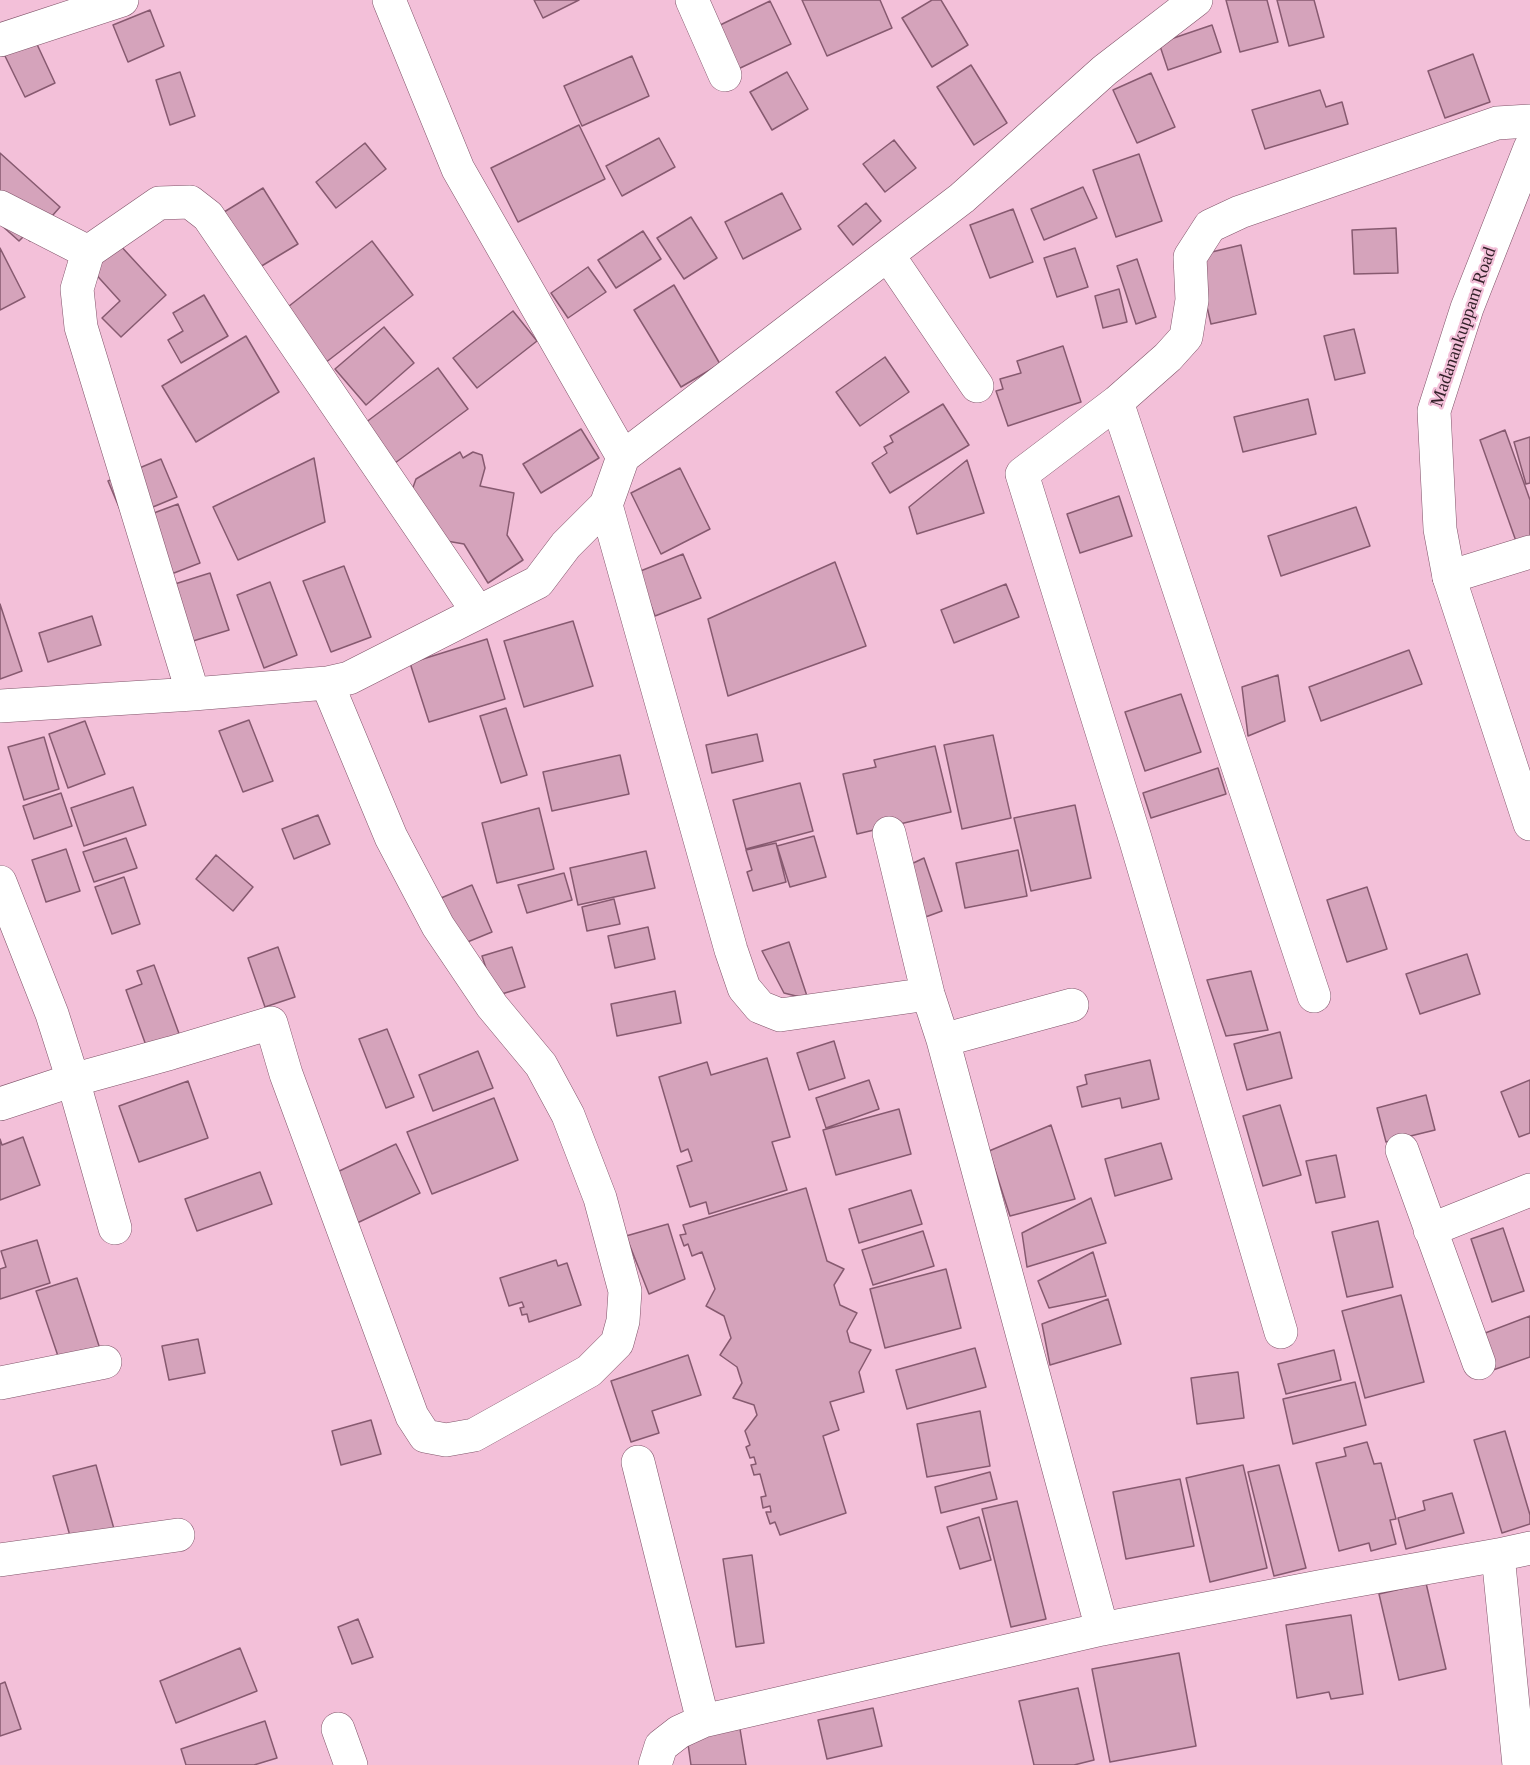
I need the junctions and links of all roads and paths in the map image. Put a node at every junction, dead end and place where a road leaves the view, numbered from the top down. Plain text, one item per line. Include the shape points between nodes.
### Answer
1 (122, 0) edge
2 (389, 0) edge
3 (692, 0) edge
4 (1196, 0) edge
5 (0, 40) edge
6 (725, 75) dead end
7 (1530, 121) edge
8 (1530, 148) edge
9 (0, 207) edge
10 (88, 252) junction
11 (888, 255) junction
12 (977, 386) dead end
13 (1117, 402) junction
14 (623, 458) junction
15 (606, 505) junction
16 (1530, 552) edge
17 (1449, 577) junction
18 (478, 612) junction
19 (327, 683) junction
20 (193, 694) junction
21 (0, 706) edge
22 (1522, 772) edge
23 (1530, 824) edge
24 (889, 832) dead end
25 (0, 882) edge
26 (928, 994) junction
27 (1314, 996) dead end
28 (1072, 1005) dead end
29 (943, 1040) junction
30 (73, 1080) junction
31 (0, 1104) edge
32 (1402, 1150) dead end
33 (1530, 1190) edge
34 (115, 1228) dead end
35 (1430, 1230) junction
36 (1281, 1332) dead end
37 (105, 1362) dead end
38 (1479, 1363) dead end
39 (0, 1383) edge
40 (638, 1462) dead end
41 (178, 1535) dead end
42 (1530, 1548) edge
43 (1498, 1556) junction
44 (0, 1560) edge
45 (1102, 1629) junction
46 (703, 1721) junction
47 (338, 1729) dead end
48 (351, 1765) edge
49 (655, 1765) edge
50 (1519, 1765) edge

1 - 5 street
2 - 14 street via 458,169
3 - 6 street
4 - 11 street via 1105,70 962,198
7 - 13 street via 1497,123 1240,212 1210,226 1190,257 1192,300 1186,337
8 - 17 street, Madanankuppam Road via 1467,308 1434,411 1440,529
9 - 10 street
10 - 18 street via 159,203 190,202 208,216
10 - 20 street via 78,289 81,327
11 - 12 street
11 - 14 street
13 - 27 street
13 - 36 street via 1022,474
14 - 15 street
15 - 18 street via 566,545 538,582
15 - 26 street via 744,988 760,1007 780,1015
16 - 17 street
17 - 22 street, Madanankuppam Road
18 - 19 street via 350,678
19 - 20 street
19 - 30 street via 392,837 438,926 492,1006 541,1065 568,1115 600,1198 625,1291 617,1343 589,1371 474,1435 446,1440 424,1436 412,1416 286,1074 271,1023
20 - 21 street
22 - 23 street, Madanankuppam Road
24 - 26 street
25 - 30 street via 52,1014
26 - 29 street
28 - 29 street
29 - 45 street
30 - 31 street
30 - 34 street
32 - 35 street
33 - 35 street
35 - 38 street
37 - 39 street
40 - 46 street
41 - 44 street
42 - 43 street
43 - 45 street
43 - 50 street
45 - 46 street
46 - 49 street via 661,1746
47 - 48 street

